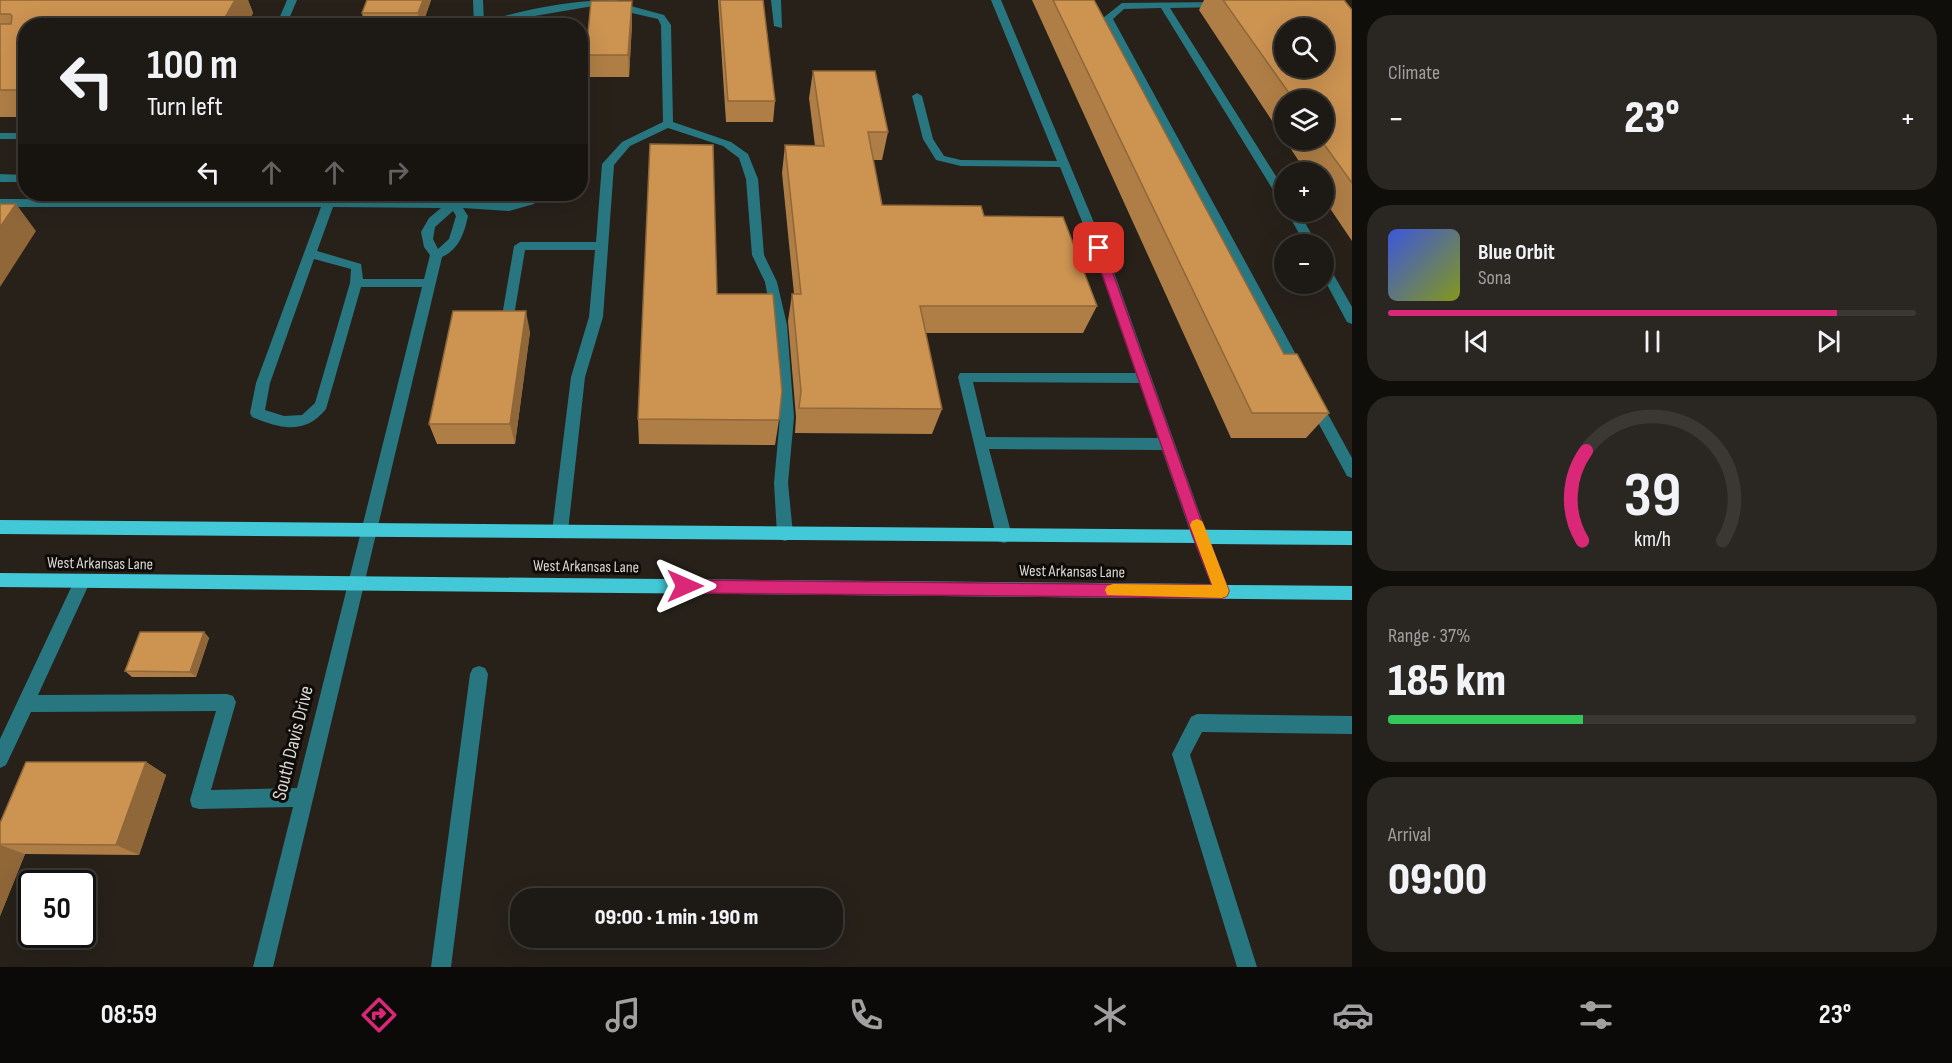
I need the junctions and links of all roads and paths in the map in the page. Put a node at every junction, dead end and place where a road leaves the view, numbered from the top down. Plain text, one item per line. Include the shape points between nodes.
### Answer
1 (292, 0) edge
2 (478, 0) edge
3 (609, 0) edge
4 (776, 0) edge
5 (996, 0) edge
6 (1232, 5) edge
7 (1164, 6) junction
8 (284, 18) edge
9 (480, 18) edge
10 (506, 18) edge
11 (779, 26) dead end
12 (917, 96) dead end
13 (668, 124) junction
14 (0, 136) edge
15 (18, 136) edge
16 (1064, 164) junction
17 (0, 178) edge
18 (18, 179) edge
19 (1274, 182) edge
20 (102, 201) edge
21 (254, 201) edge
22 (404, 201) edge
23 (453, 201) edge
24 (456, 201) edge
25 (468, 201) edge
26 (530, 201) edge
27 (0, 203) edge
28 (328, 204) junction
29 (602, 246) junction
30 (311, 254) junction
31 (436, 255) junction
32 (356, 283) junction
33 (429, 283) junction
34 (1334, 286) edge
35 (508, 316) edge
36 (1352, 319) edge
37 (1145, 378) junction
38 (980, 443) junction
39 (1169, 444) junction
40 (1352, 472) edge
41 (0, 527) edge
42 (367, 530) junction
43 (560, 531) junction
44 (785, 534) junction
45 (1004, 536) junction
46 (1200, 537) junction
47 (1352, 538) edge
48 (0, 580) edge
49 (82, 582) junction
50 (355, 583) junction
51 (1222, 591) junction
52 (1352, 593) edge
53 (479, 674) dead end
54 (25, 704) junction
55 (1352, 725) edge
56 (0, 759) edge
57 (303, 797) junction
58 (263, 967) edge
59 (441, 967) edge
60 (1247, 967) edge

1 - 8 street
2 - 9 street
3 - 10 street
3 - 13 street via 626,9 661,17 666,25
4 - 11 street
5 - 16 street
6 - 7 street
7 - 19 street
7 - 40 street via 1122,6 1108,18
12 - 16 street via 928,139 940,158 961,163
13 - 29 street via 626,144 608,164
13 - 44 street via 727,144 744,156 752,180 758,255 771,282 780,325 787,417 781,483
14 - 15 street
16 - 37 street via 1104,261
17 - 18 street
20 - 27 street
21 - 28 street
22 - 28 street
23 - 31 street via 433,218 426,233 428,246
24 - 31 street via 462,216 458,234 446,252
25 - 26 street via 509,207
28 - 30 street
29 - 35 street via 520,246
29 - 43 street via 596,318 578,377
30 - 32 street via 357,267
30 - 32 street via 263,383 257,413 294,422 311,417 321,405
31 - 33 street, South Davis Drive
32 - 33 street
33 - 42 street, South Davis Drive
34 - 36 street
37 - 38 street via 965,377
37 - 39 street
38 - 39 street
38 - 45 street
39 - 46 street
41 - 42 main road
42 - 43 main road
42 - 50 street, South Davis Drive
43 - 44 main road
44 - 45 main road
45 - 46 main road
46 - 47 main road
46 - 51 main road
48 - 49 main road, West Arkansas Lane
49 - 50 main road, West Arkansas Lane
49 - 54 street
50 - 51 main road, West Arkansas Lane
50 - 57 street, South Davis Drive
51 - 52 main road, West Arkansas Lane
53 - 59 street
54 - 56 street
54 - 57 street via 226,702 199,800
55 - 60 street via 1197,723 1181,754
57 - 58 street, South Davis Drive

